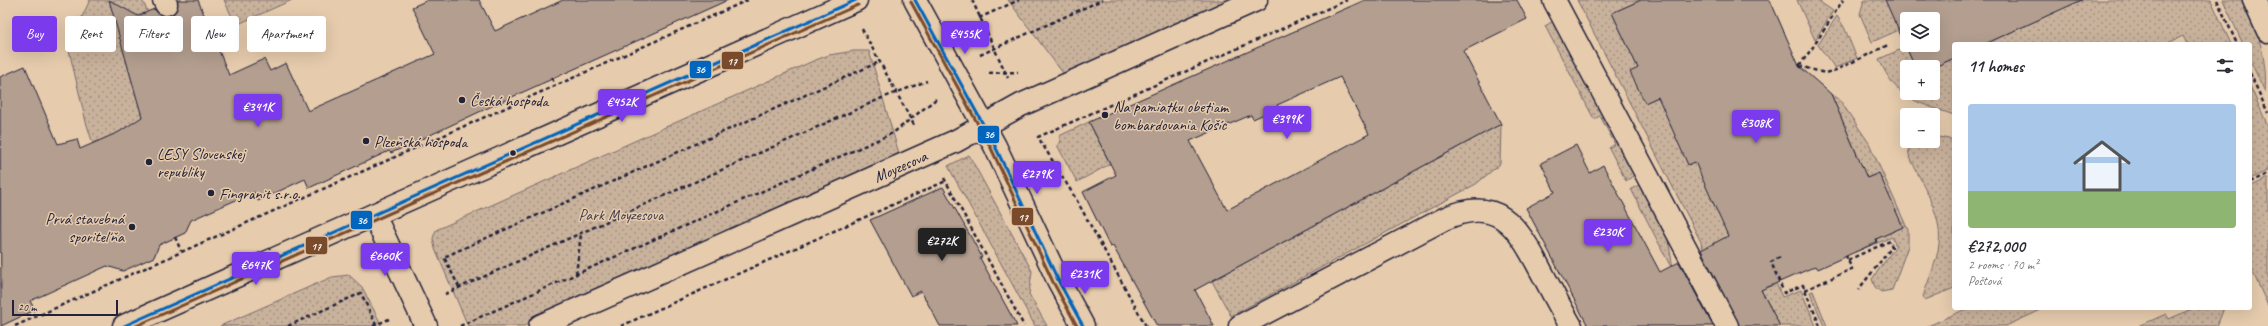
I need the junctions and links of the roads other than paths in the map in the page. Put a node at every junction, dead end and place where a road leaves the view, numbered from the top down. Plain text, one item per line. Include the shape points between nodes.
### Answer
1 (856, 0) edge
2 (915, 0) edge
3 (1256, 0) edge
4 (1554, 0) edge
5 (984, 126) junction
6 (374, 214) junction
7 (124, 326) edge
8 (426, 326) edge
9 (540, 326) edge
10 (1083, 326) edge
11 (1240, 326) edge
12 (1571, 326) edge
13 (1727, 326) edge

1 - 6 street
2 - 5 street
3 - 5 street, Moyzesova via 1021,105
4 - 13 street
5 - 9 street, Moyzesova via 936,150
5 - 10 street
6 - 7 street
6 - 8 street
11 - 12 street via 1444,219 1460,212 1477,209 1502,216 1515,228 1526,242

